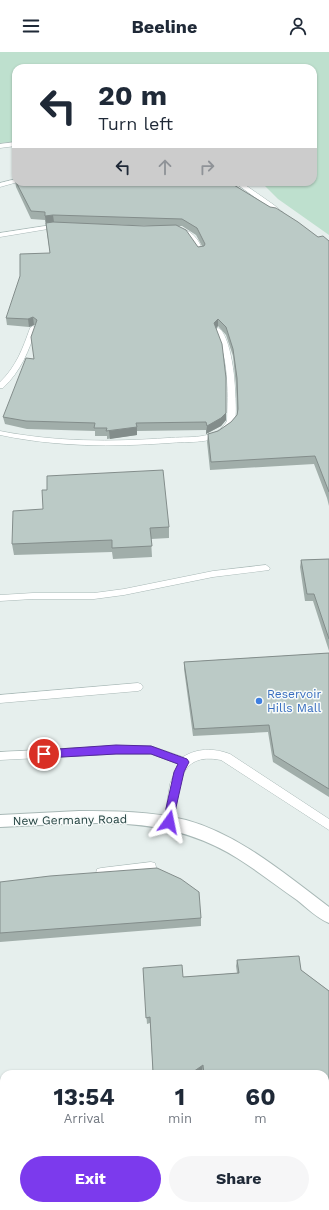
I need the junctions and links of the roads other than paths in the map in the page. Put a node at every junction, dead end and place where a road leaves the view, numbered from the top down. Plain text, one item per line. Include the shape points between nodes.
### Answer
1 (12, 144) edge
2 (0, 146) edge
3 (12, 181) edge
4 (0, 185) edge
5 (242, 186) edge
6 (288, 220) edge
7 (68, 227) edge
8 (170, 229) edge
9 (0, 235) edge
10 (200, 252) edge
11 (33, 328) edge
12 (218, 330) edge
13 (0, 386) edge
14 (0, 433) edge
15 (266, 568) dead end
16 (0, 598) edge
17 (138, 687) dead end
18 (0, 699) edge
19 (0, 756) edge
20 (184, 762) junction
21 (0, 821) edge
22 (169, 822) junction
23 (329, 825) edge
24 (151, 867) edge
25 (87, 875) edge
26 (329, 916) edge

1 - 2 lane
3 - 4 lane
5 - 6 lane via 270,204
7 - 9 lane via 54,226
8 - 10 lane via 188,233 198,243
11 - 13 lane via 20,364
12 - 14 lane via 228,348 232,390 231,421 229,426 214,436 100,444 17,437
15 - 16 lane via 213,574 94,596
17 - 18 lane
19 - 20 lane via 151,750
20 - 22 lane via 179,772
20 - 23 lane via 203,753 226,757
21 - 22 street, New Germany Road via 117,818
22 - 26 street, New Germany Road via 209,835 242,852
24 - 25 lane

